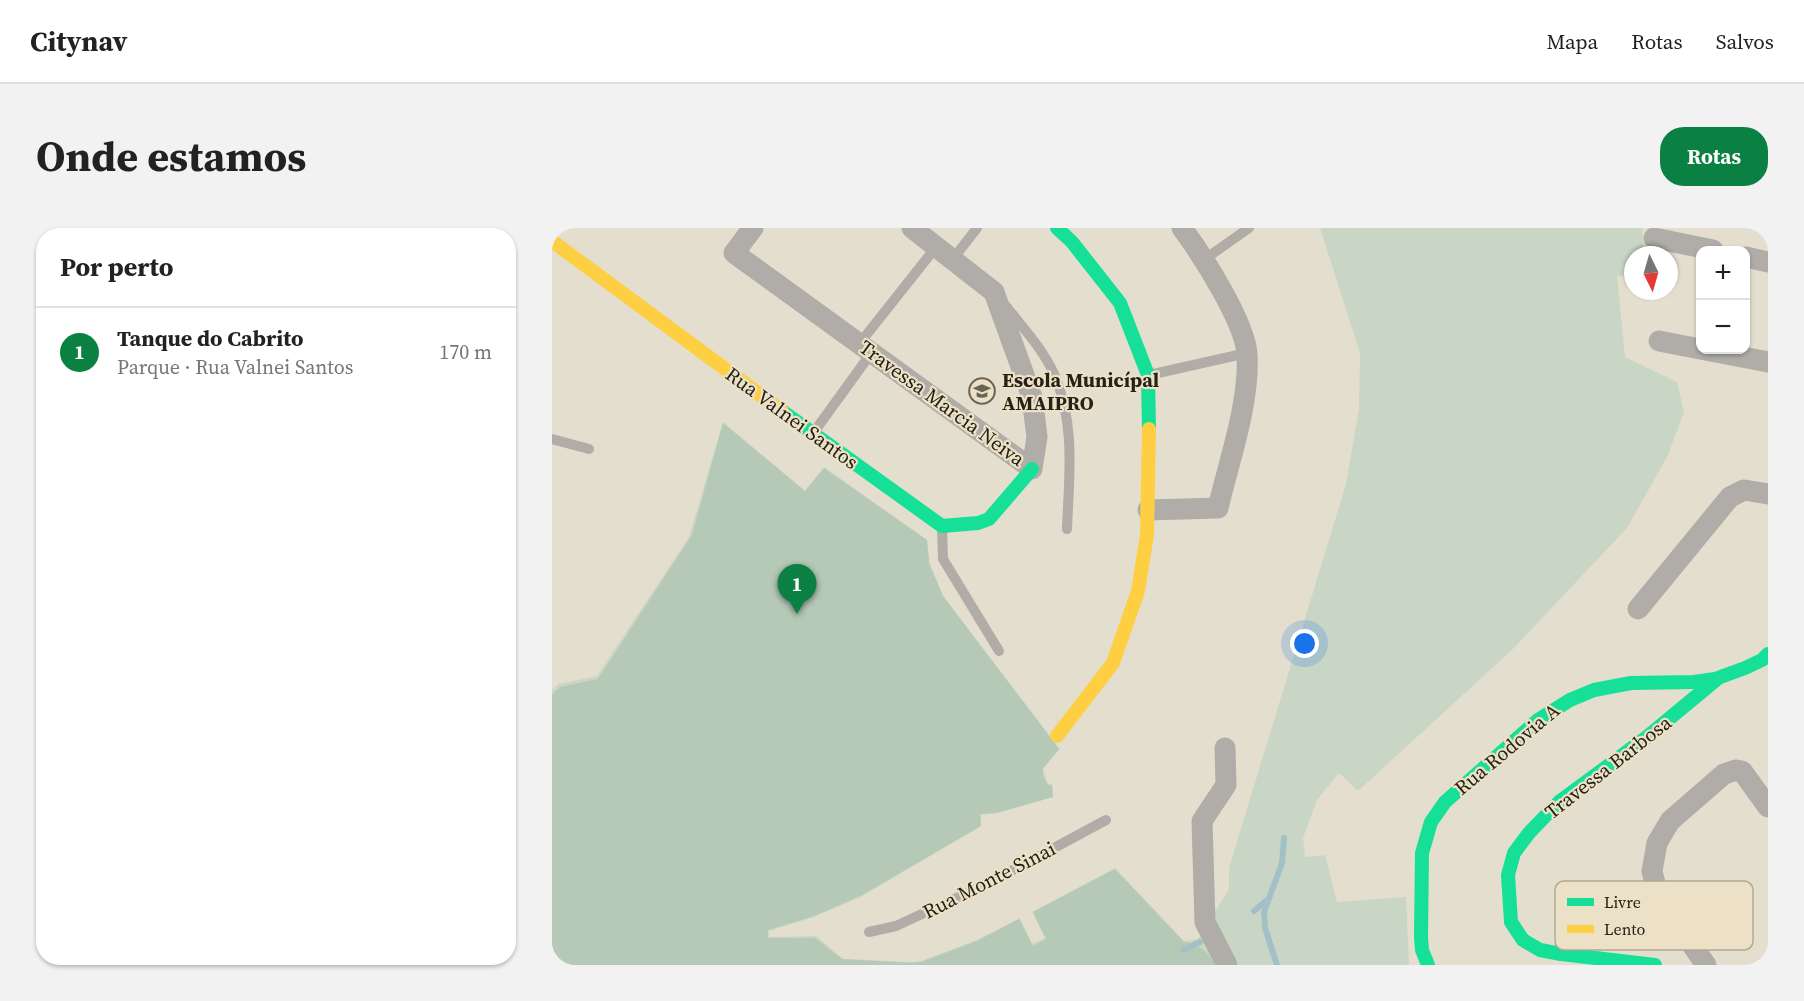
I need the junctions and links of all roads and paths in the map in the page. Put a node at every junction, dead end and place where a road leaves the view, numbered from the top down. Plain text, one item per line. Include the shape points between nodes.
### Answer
1 (753, 228) edge
2 (912, 228) edge
3 (977, 228) edge
4 (1057, 228) edge
5 (1182, 228) edge
6 (1249, 228) edge
7 (1654, 238) dead end
8 (552, 241) edge
9 (1696, 247) edge
10 (944, 253) junction
11 (1750, 258) edge
12 (1205, 259) junction
13 (1768, 262) edge
14 (994, 292) junction
15 (1659, 341) dead end
16 (866, 348) junction
17 (1696, 348) edge
18 (1247, 352) junction
19 (1726, 354) edge
20 (1768, 362) edge
21 (1148, 375) junction
22 (813, 434) junction
23 (552, 439) edge
24 (589, 448) dead end
25 (1032, 469) junction
26 (1768, 494) edge
27 (1148, 510) junction
28 (942, 526) junction
29 (1067, 530) dead end
30 (1638, 609) dead end
31 (999, 651) dead end
32 (1768, 654) edge
33 (1717, 679) junction
34 (1057, 736) dead end
35 (1225, 748) dead end
36 (1768, 807) edge
37 (1106, 820) dead end
38 (1654, 881) edge
39 (869, 932) dead end
40 (1696, 950) edge
41 (1227, 965) edge
42 (1428, 965) edge
43 (1654, 965) edge
44 (1706, 965) edge

1 - 16 street, Travessa Marcia Neiva via 734,253
2 - 10 street
3 - 10 lane
4 - 21 street via 1120,303
5 - 12 street
6 - 12 lane
7 - 9 street
8 - 22 street, Rua Valnei Santos
10 - 14 street
10 - 16 lane
11 - 13 street
12 - 18 street
14 - 25 street, Travessa Marcia Neiva via 1032,398 1037,437
14 - 29 lane via 1035,343 1053,373 1066,410 1070,448
15 - 17 street
16 - 22 lane
16 - 25 street, Travessa Marcia Neiva
18 - 21 lane
18 - 27 street via 1244,398 1218,508
19 - 20 street
21 - 27 street
22 - 28 street, Rua Valnei Santos
23 - 24 lane
25 - 28 street via 989,519
26 - 30 street via 1744,490 1730,496
27 - 34 street via 1138,591 1120,646 1113,663
28 - 31 lane via 942,559
32 - 33 street, Rua Rodovia A
33 - 42 street, Rua Rodovia A via 1614,684 1569,699 1538,720 1445,802 1428,828 1423,846 1421,937
33 - 43 street, Travessa Barbosa via 1559,802 1514,853 1508,875 1511,922 1523,940 1540,950
35 - 41 street via 1226,785 1202,821 1205,922
36 - 38 street via 1742,771 1724,774 1670,821 1657,843 1652,871
37 - 39 lane, Rua Monte Sinai via 991,882 896,926
40 - 44 street

